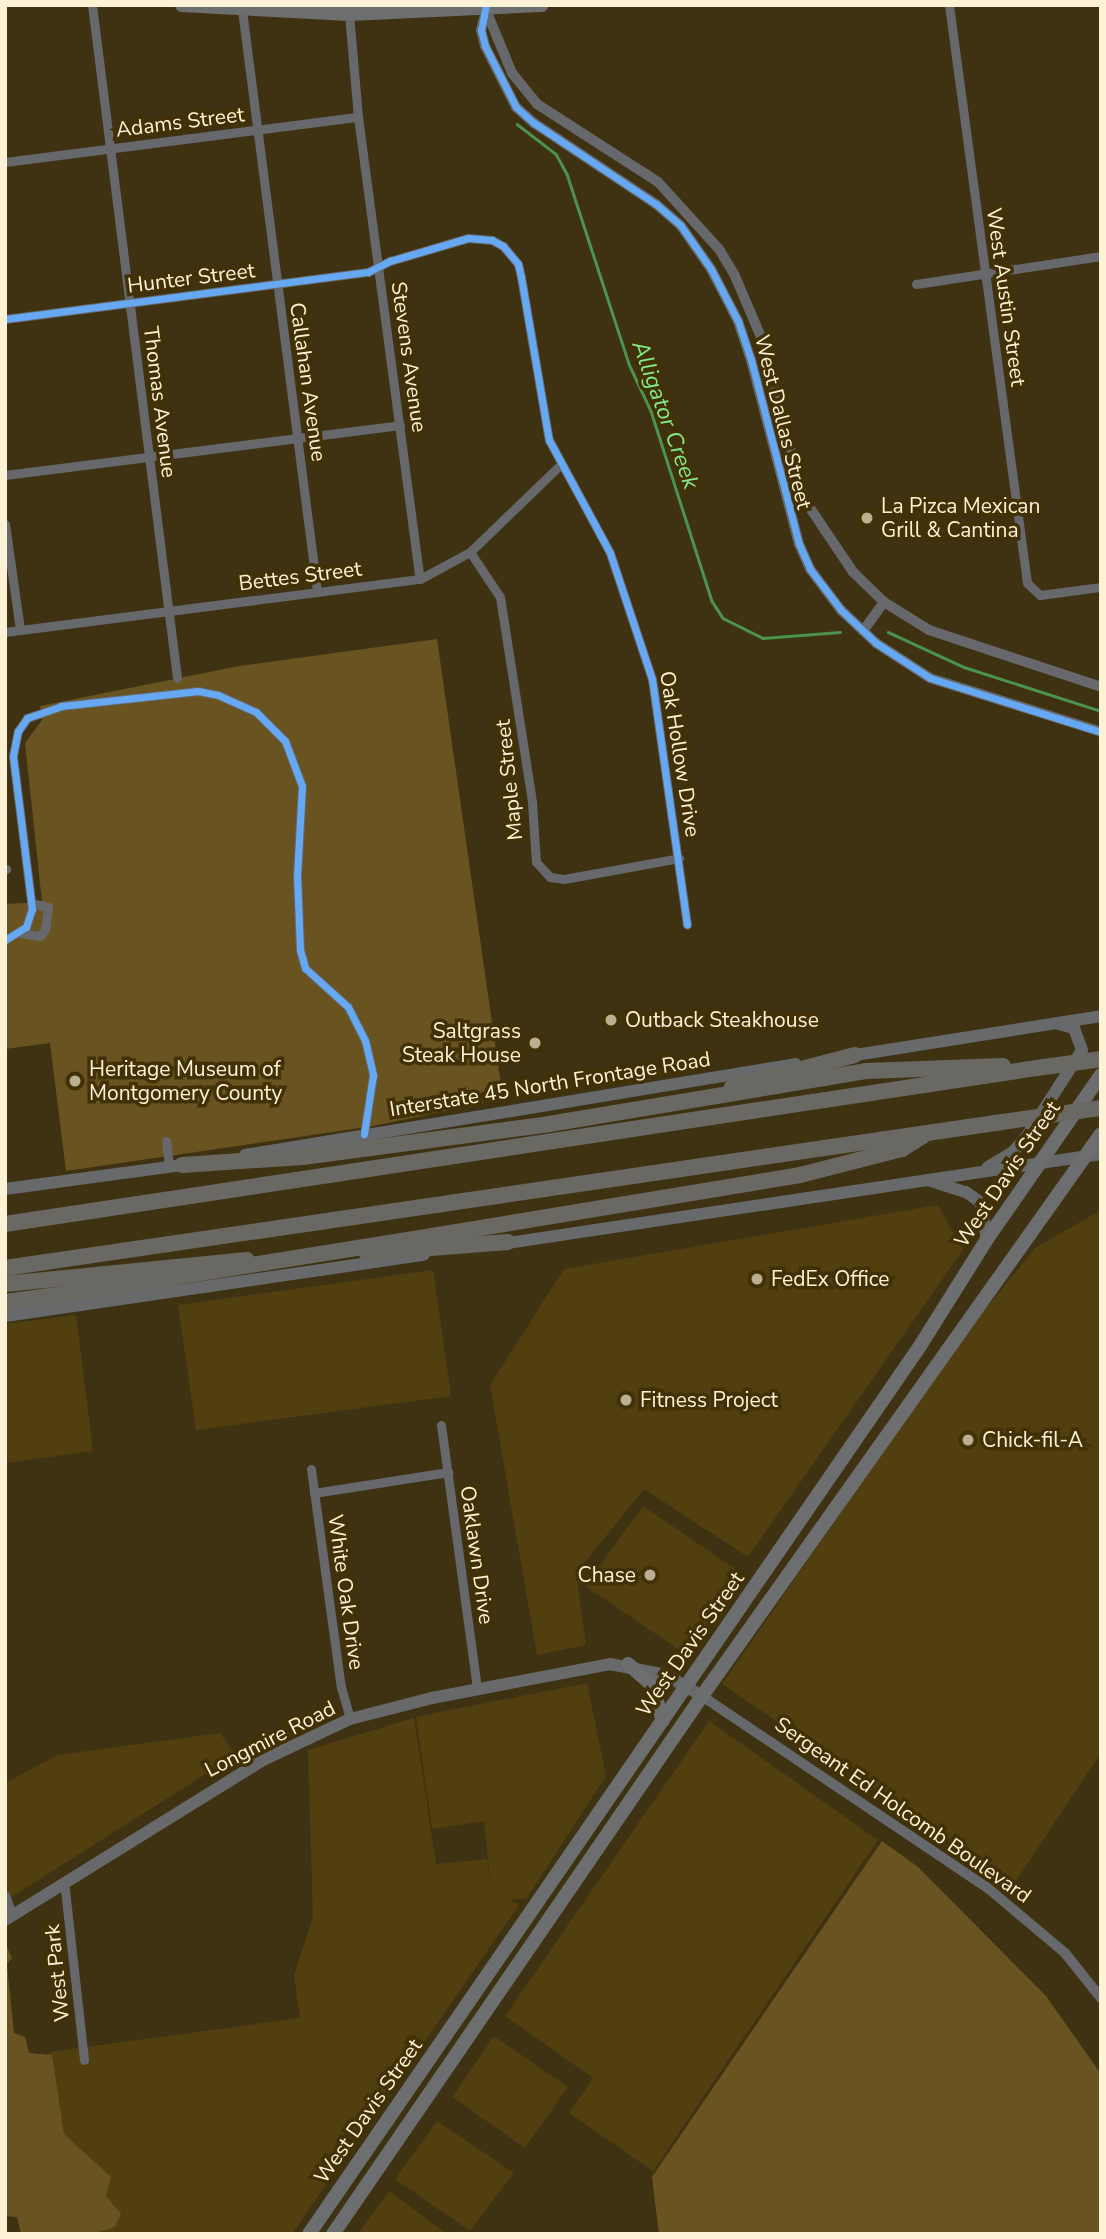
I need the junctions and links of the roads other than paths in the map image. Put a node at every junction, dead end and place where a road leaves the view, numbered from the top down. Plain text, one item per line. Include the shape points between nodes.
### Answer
1 (92, 5) edge
2 (182, 5) edge
3 (542, 5) edge
4 (949, 5) edge
5 (486, 8) edge
6 (242, 10) junction
7 (349, 14) junction
8 (358, 117) junction
9 (258, 130) junction
10 (110, 148) junction
11 (5, 162) edge
12 (629, 162) junction
13 (620, 177) junction
14 (681, 226) junction
15 (1101, 256) edge
16 (726, 260) junction
17 (380, 267) junction
18 (984, 273) junction
19 (277, 284) junction
20 (916, 284) dead end
21 (741, 287) junction
22 (726, 295) junction
23 (130, 304) junction
24 (5, 318) edge
25 (772, 380) junction
26 (757, 384) junction
27 (400, 425) junction
28 (298, 438) junction
29 (149, 457) junction
30 (559, 466) junction
31 (5, 475) edge
32 (810, 510) junction
33 (790, 521) junction
34 (5, 524) edge
35 (470, 552) junction
36 (420, 579) junction
37 (1101, 587) edge
38 (317, 592) junction
39 (884, 602) junction
40 (168, 611) junction
41 (20, 630) junction
42 (863, 631) junction
43 (5, 632) edge
44 (177, 678) dead end
45 (1101, 687) edge
46 (1101, 732) edge
47 (679, 859) junction
48 (31, 903) junction
49 (687, 925) dead end
50 (20, 933) junction
51 (5, 940) edge
52 (1101, 1005) edge
53 (1101, 1016) edge
54 (1069, 1020) junction
55 (1054, 1023) junction
56 (855, 1055) junction
57 (1101, 1059) edge
58 (1037, 1068) junction
59 (1101, 1075) edge
60 (1101, 1108) edge
61 (928, 1133) junction
62 (364, 1134) junction
63 (1101, 1134) edge
64 (166, 1141) dead end
65 (1101, 1154) edge
66 (1085, 1156) junction
67 (1040, 1163) junction
68 (399, 1165) junction
69 (175, 1166) junction
70 (981, 1171) junction
71 (924, 1179) junction
72 (5, 1189) edge
73 (5, 1224) edge
74 (987, 1240) junction
75 (508, 1242) junction
76 (5, 1269) edge
77 (5, 1284) edge
78 (5, 1302) edge
79 (5, 1316) edge
80 (441, 1425) dead end
81 (311, 1469) dead end
82 (448, 1472) junction
83 (314, 1493) junction
84 (628, 1664) junction
85 (687, 1685) junction
86 (478, 1689) junction
87 (702, 1696) junction
88 (350, 1719) junction
89 (663, 1720) junction
90 (64, 1881) junction
91 (5, 1895) edge
92 (9, 1917) edge
93 (472, 1997) junction
94 (1101, 1998) edge
95 (84, 2060) dead end
96 (426, 2099) junction
97 (309, 2234) edge
98 (333, 2234) edge

1 - 10 street, Thomas Avenue
2 - 6 main road
3 - 5 main road
4 - 18 street, West Austin Street
5 - 7 main road
5 - 12 street, West Dallas Street via 512,73 537,104
5 - 13 street, West Dallas Street via 481,30 485,46 516,107 558,140
6 - 7 main road
6 - 9 street, Callahan Avenue
7 - 8 street, Stevens Avenue
8 - 9 street, Adams Street
8 - 17 street, Stevens Avenue
9 - 10 street, Adams Street
9 - 19 street, Callahan Avenue
10 - 11 street, Adams Street
10 - 23 street, Thomas Avenue
12 - 13 street
12 - 16 street, West Dallas Street via 678,200
13 - 14 street, West Dallas Street
14 - 16 street via 694,232 715,258
14 - 22 street, West Dallas Street
15 - 18 street
16 - 21 street, West Dallas Street
17 - 19 street, Hunter Street
17 - 27 street, Stevens Avenue
17 - 30 street, Oak Hollow Drive via 468,238 492,240 511,253 521,277 539,405
18 - 20 street
18 - 37 street, West Austin Street via 1027,583 1034,592 1045,595
19 - 23 street, Hunter Street
19 - 28 street, Callahan Avenue
21 - 22 street
21 - 25 street, West Dallas Street
22 - 26 street, West Dallas Street
23 - 24 street, Hunter Street
23 - 29 street, Thomas Avenue
25 - 26 street
25 - 32 street, West Dallas Street
26 - 33 street, West Dallas Street
27 - 28 street
27 - 36 street, Stevens Avenue
28 - 29 street
28 - 38 street, Callahan Avenue
29 - 31 street
29 - 40 street, Thomas Avenue
30 - 35 street, Bettes Street
30 - 47 street, Oak Hollow Drive via 610,553 652,679
32 - 33 street
32 - 39 street, West Dallas Street via 845,563
33 - 42 street, West Dallas Street via 810,569
34 - 41 street
35 - 36 street, Bettes Street
35 - 47 street, Maple Street via 500,597 532,803 536,862 550,877 564,879
36 - 38 street, Bettes Street
38 - 40 street, Bettes Street
39 - 42 street
39 - 45 street, West Dallas Street via 948,639
40 - 41 street, Bettes Street
40 - 44 street, Thomas Avenue
41 - 43 street, Bettes Street
42 - 46 street, West Dallas Street via 897,660 930,678
47 - 49 street, Oak Hollow Drive
48 - 50 street
48 - 50 street via 48,907 45,929 40,936
48 - 62 street via 13,756 18,731 27,718 61,706 198,691 256,712 290,749 302,786 297,875 300,950 305,968 348,1007 365,1040 373,1075
50 - 51 street
52 - 54 main road
53 - 54 main road, Interstate 45 North Frontage Road
54 - 55 main road, Interstate 45 North Frontage Road
55 - 56 main road, Interstate 45 North Frontage Road
55 - 70 main road via 1073,1028 1082,1050 1019,1144
56 - 62 main road, Interstate 45 North Frontage Road
56 - 68 highway via 635,1113
57 - 58 highway, bridge
58 - 68 highway
58 - 69 highway, bridge via 970,1064 866,1071 549,1124 303,1157
59 - 67 main road, West Davis Street
60 - 61 highway, bridge
61 - 76 highway
61 - 78 highway, bridge via 902,1149 800,1175
62 - 69 main road, Interstate 45 North Frontage Road
63 - 66 main road, West Davis Street
64 - 69 street
65 - 66 main road
66 - 67 main road
66 - 87 main road, West Davis Street
67 - 70 main road
67 - 74 main road, West Davis Street
68 - 73 highway
69 - 72 main road, Interstate 45 North Frontage Road
70 - 71 main road
71 - 74 main road via 966,1192 981,1203
71 - 75 main road
74 - 85 main road, West Davis Street via 920,1346
75 - 77 highway via 228,1261
75 - 79 main road
80 - 82 street, Oaklawn Drive
81 - 83 street, White Oak Drive
82 - 83 street
82 - 86 street, Oaklawn Drive
83 - 88 street, White Oak Drive via 341,1687
84 - 85 main road, Longmire Road
84 - 86 main road, Longmire Road via 590,1666
84 - 89 main road via 652,1685
85 - 87 main road, Longmire Road
85 - 89 main road, West Davis Street
86 - 88 main road, Longmire Road
87 - 94 street, Sergeant Ed Holcomb Boulevard via 989,1889 1065,1953
87 - 96 main road, West Davis Street
88 - 90 main road, Longmire Road via 261,1761
89 - 93 main road, West Davis Street
90 - 92 main road, Longmire Road
90 - 95 street, West Park
91 - 92 street
93 - 96 main road via 465,2021 423,2082
93 - 97 main road, West Davis Street
96 - 98 main road, West Davis Street

